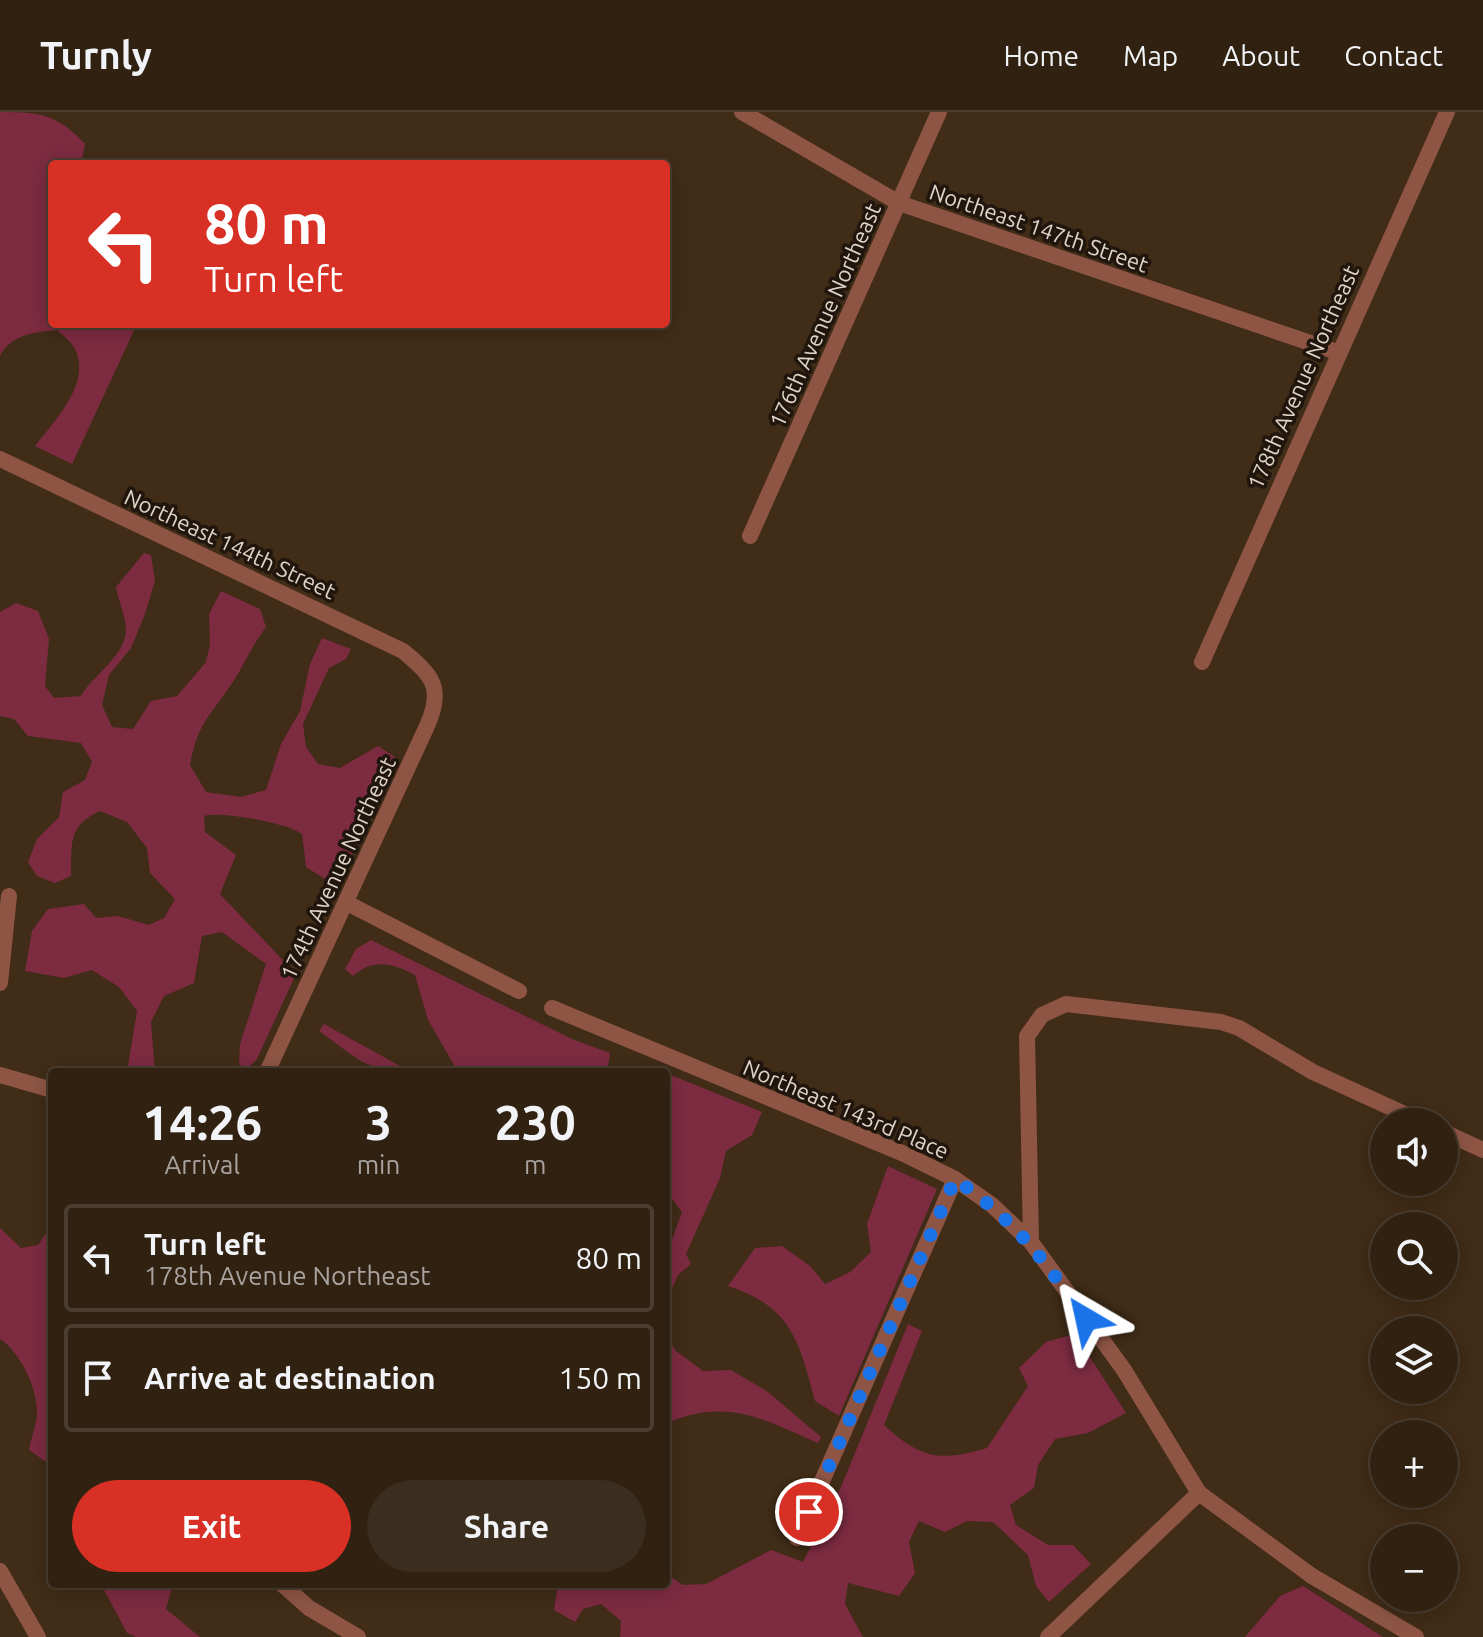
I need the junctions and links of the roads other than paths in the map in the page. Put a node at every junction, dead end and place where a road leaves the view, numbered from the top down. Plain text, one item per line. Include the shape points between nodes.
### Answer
1 (742, 112) edge
2 (939, 112) edge
3 (1447, 112) edge
4 (899, 203) junction
5 (1337, 352) junction
6 (0, 459) edge
7 (750, 536) dead end
8 (1202, 662) dead end
9 (433, 680) joint
10 (9, 896) dead end
11 (347, 903) junction
12 (0, 983) edge
13 (519, 991) dead end
14 (552, 1008) dead end
15 (269, 1068) edge
16 (0, 1075) edge
17 (48, 1089) edge
18 (1391, 1108) edge
19 (1458, 1138) edge
20 (1483, 1150) edge
21 (955, 1179) junction
22 (1031, 1242) junction
23 (1199, 1493) junction
24 (797, 1538) dead end
25 (0, 1571) edge
26 (286, 1588) edge
27 (335, 1632) edge
28 (38, 1637) edge
29 (358, 1637) edge
30 (1048, 1637) edge
31 (1416, 1637) edge

1 - 4 street, Northeast 147th Street
2 - 4 street, 176th Avenue Northeast
3 - 5 street, 178th Avenue Northeast
4 - 5 street, Northeast 147th Street
4 - 7 street, 176th Avenue Northeast
5 - 8 street, 178th Avenue Northeast
6 - 9 street, Northeast 144th Street via 403,651
9 - 11 street, 174th Avenue Northeast via 434,711
10 - 12 street
11 - 13 street
11 - 15 street, 174th Avenue Northeast
14 - 21 street, Northeast 143rd Place
16 - 17 street
18 - 22 street via 1221,1022 1066,1004 1042,1015 1027,1036
19 - 20 street
21 - 22 street, Northeast 143rd Place
21 - 24 street
22 - 23 street, Northeast 143rd Place via 1124,1370
23 - 30 street
23 - 31 street, Northeast 143rd Place via 1312,1576
25 - 28 street
26 - 27 street
27 - 29 street

